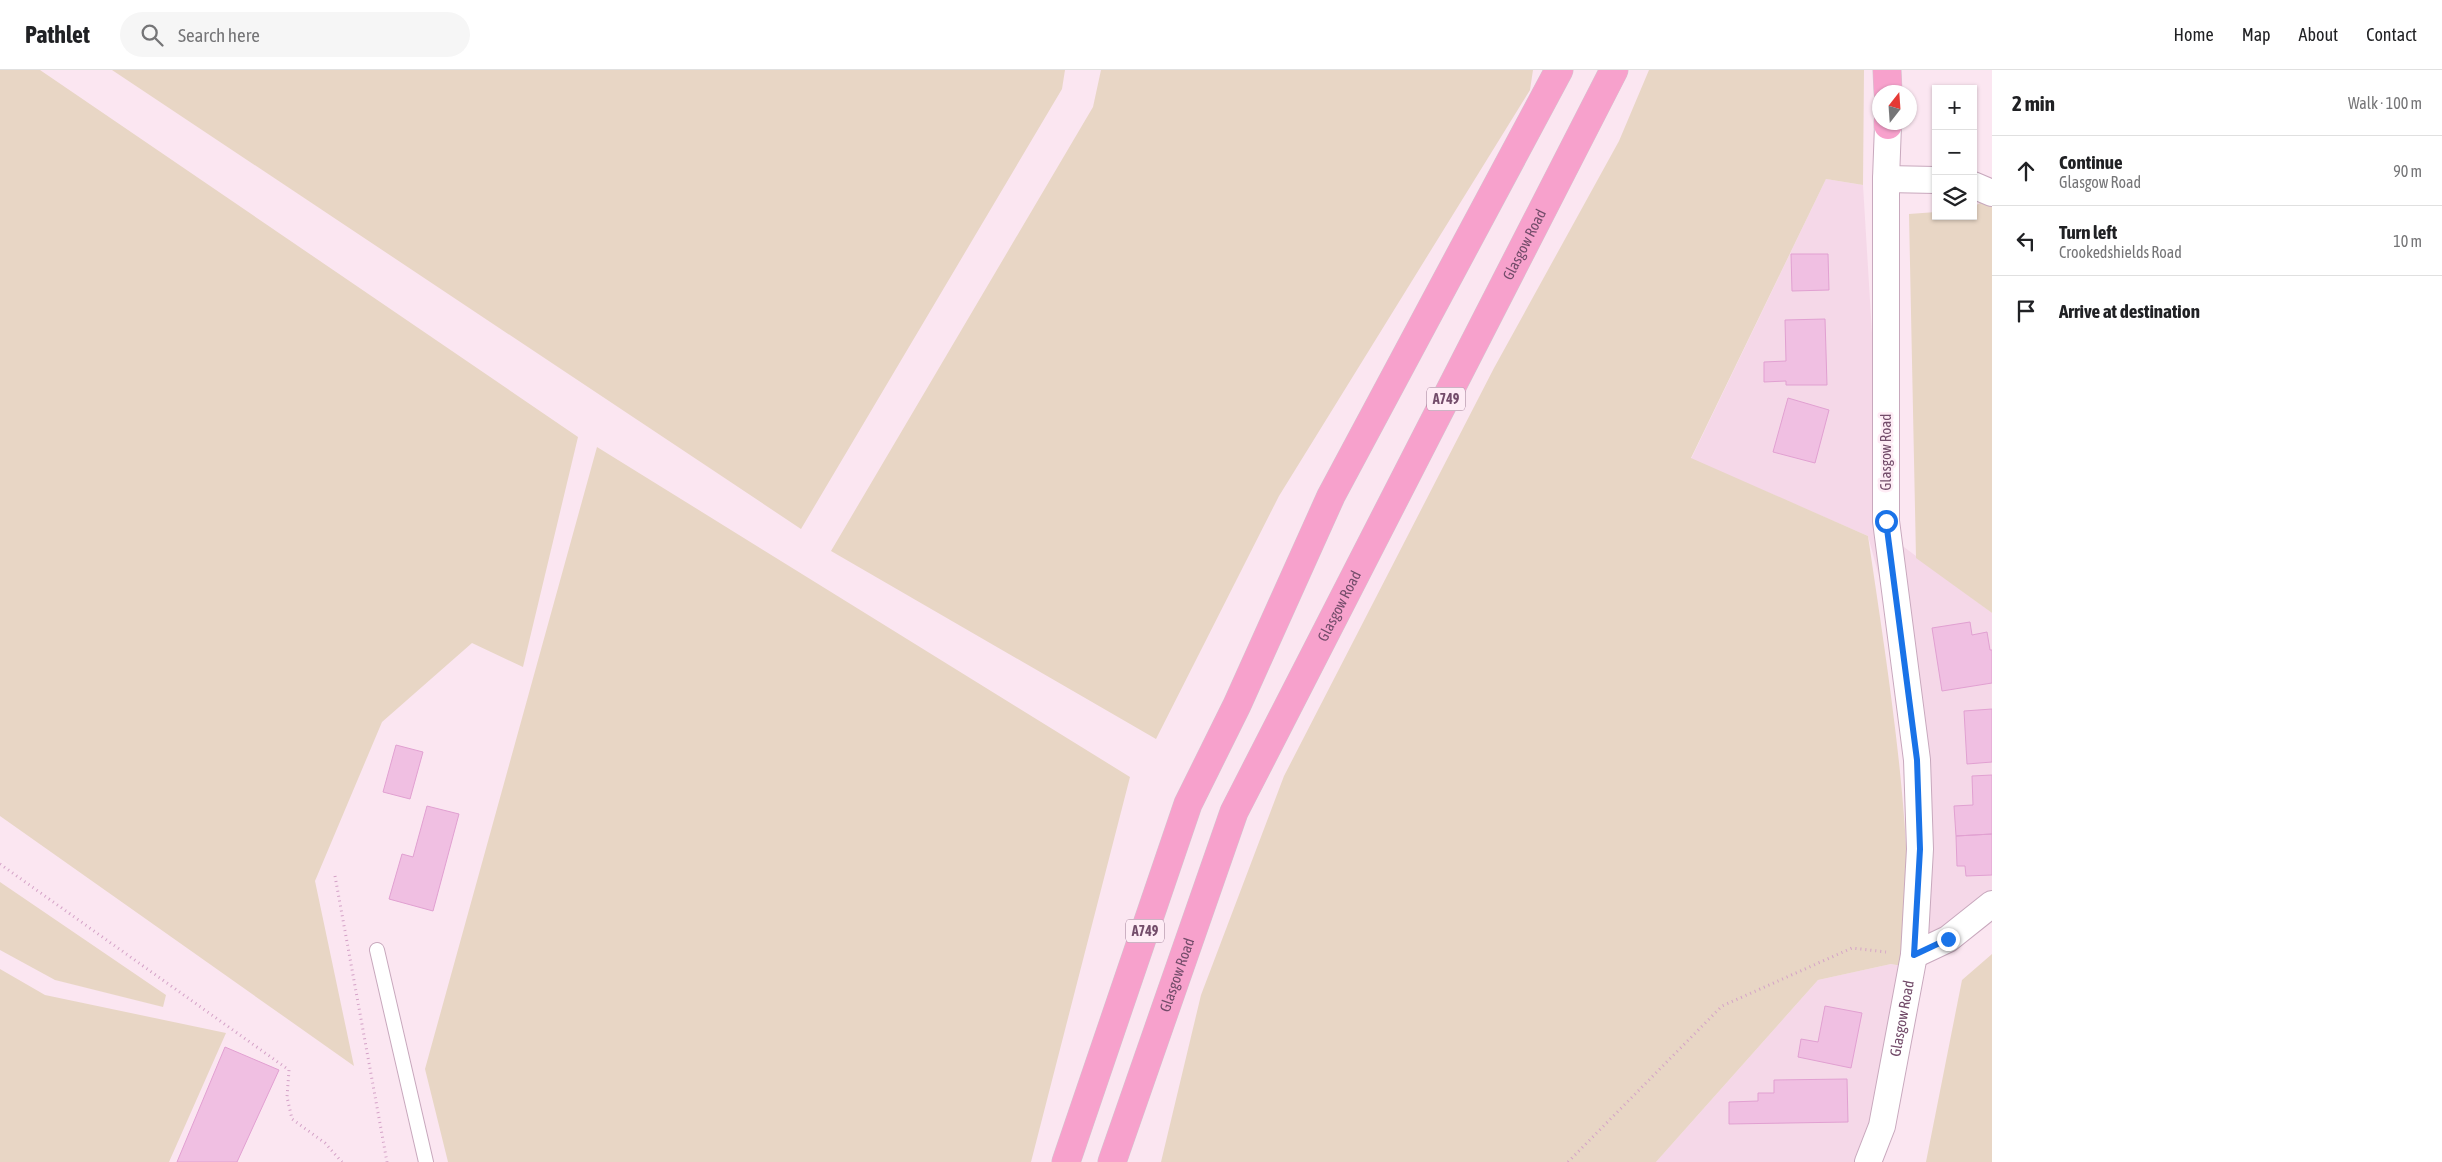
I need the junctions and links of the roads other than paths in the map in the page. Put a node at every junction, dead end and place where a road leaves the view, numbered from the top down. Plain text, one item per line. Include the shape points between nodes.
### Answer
1 (1560, 70) edge
2 (1614, 70) edge
3 (1887, 70) edge
4 (1888, 85) edge
5 (1888, 130) edge
6 (1886, 179) junction
7 (1932, 180) edge
8 (1977, 187) edge
9 (1992, 193) edge
10 (1992, 904) edge
11 (377, 950) dead end
12 (1914, 955) junction
13 (426, 1162) edge
14 (1066, 1162) edge
15 (1112, 1162) edge
16 (1868, 1162) edge

1 - 14 main road, A749 via 1331,496 1237,705 1188,804
2 - 15 main road, Glasgow Road / A749 via 1234,812
3 - 4 main road
5 - 6 street, Glasgow Road
6 - 7 street
6 - 12 street, Glasgow Road via 1886,521 1917,760 1920,849
8 - 9 street
10 - 12 street via 1948,939
11 - 13 lane
12 - 16 street, Glasgow Road via 1882,1126

